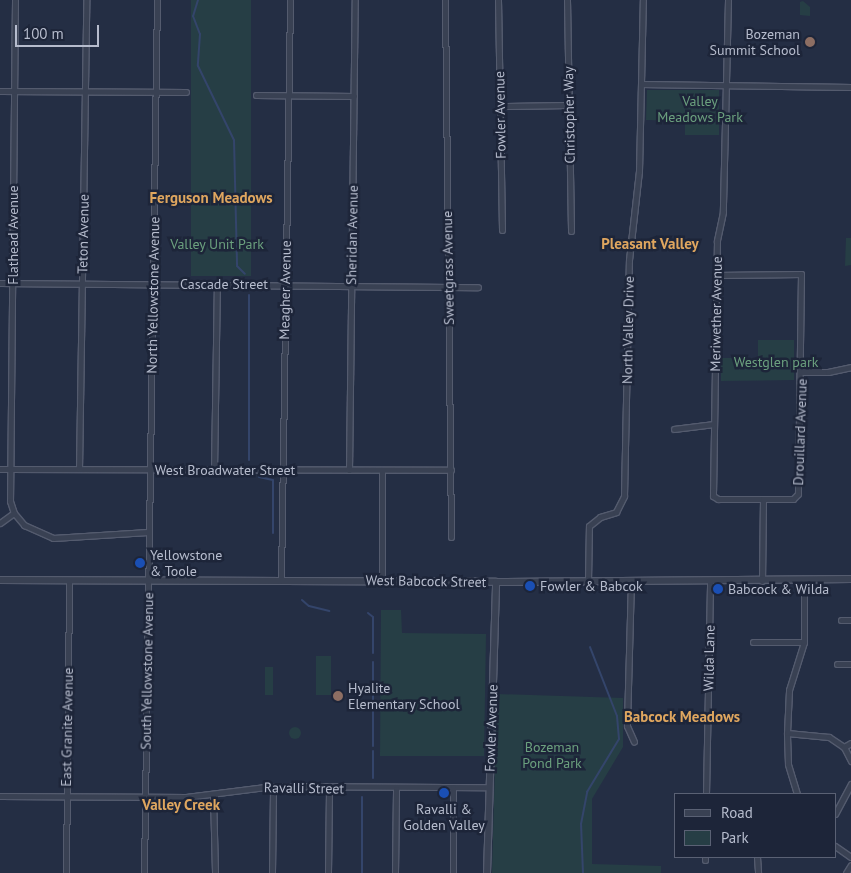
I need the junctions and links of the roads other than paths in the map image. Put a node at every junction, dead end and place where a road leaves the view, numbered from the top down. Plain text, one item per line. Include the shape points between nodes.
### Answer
1 (15, 0) edge
2 (86, 0) edge
3 (157, 0) edge
4 (290, 0) edge
5 (355, 0) edge
6 (445, 0) edge
7 (498, 0) edge
8 (567, 0) edge
9 (643, 0) edge
10 (728, 0) edge
11 (641, 84) junction
12 (726, 85) junction
13 (851, 87) edge
14 (0, 91) edge
15 (13, 91) junction
16 (85, 92) junction
17 (156, 92) junction
18 (186, 92) dead end
19 (289, 94) junction
20 (256, 95) dead end
21 (354, 96) junction
22 (569, 105) junction
23 (500, 106) junction
24 (502, 230) dead end
25 (571, 231) dead end
26 (717, 275) junction
27 (0, 283) edge
28 (14, 283) junction
29 (82, 284) junction
30 (153, 284) junction
31 (217, 284) junction
32 (285, 285) junction
33 (352, 287) junction
34 (448, 287) junction
35 (478, 287) dead end
36 (851, 367) edge
37 (801, 372) junction
38 (714, 424) junction
39 (674, 429) dead end
40 (79, 468) junction
41 (0, 469) edge
42 (10, 469) junction
43 (150, 470) junction
44 (214, 470) junction
45 (282, 470) junction
46 (349, 470) junction
47 (451, 470) junction
48 (382, 471) junction
49 (763, 499) junction
50 (14, 513) junction
51 (0, 523) edge
52 (148, 532) junction
53 (451, 537) dead end
54 (0, 580) edge
55 (281, 580) junction
56 (382, 580) junction
57 (631, 580) junction
58 (804, 580) junction
59 (851, 580) edge
60 (69, 581) junction
61 (148, 581) junction
62 (588, 581) junction
63 (710, 581) junction
64 (762, 581) junction
65 (496, 582) junction
66 (841, 620) dead end
67 (851, 620) edge
68 (753, 642) dead end
69 (804, 642) junction
70 (837, 664) dead end
71 (851, 664) edge
72 (786, 733) junction
73 (634, 742) dead end
74 (851, 743) edge
75 (844, 747) junction
76 (851, 761) edge
77 (851, 784) edge
78 (273, 786) junction
79 (329, 787) junction
80 (453, 787) junction
81 (489, 787) junction
82 (396, 789) junction
83 (706, 793) edge
84 (797, 793) edge
85 (213, 795) junction
86 (0, 796) edge
87 (66, 797) junction
88 (145, 797) junction
89 (836, 812) edge
90 (836, 847) edge
91 (758, 858) edge
92 (851, 858) edge
93 (851, 865) edge
94 (66, 873) edge
95 (144, 873) edge
96 (215, 873) edge
97 (272, 873) edge
98 (328, 873) edge
99 (395, 873) edge
100 (453, 873) edge
101 (487, 873) edge
102 (758, 873) edge
103 (846, 873) edge

1 - 15 street, Flathead Avenue
2 - 16 street, Teton Avenue
3 - 17 street, North Yellowstone Avenue
4 - 19 street, Meagher Avenue
5 - 21 street, Sheridan Avenue
6 - 34 street, Sweetgrass Avenue
7 - 23 street, Fowler Avenue
8 - 22 street, Christopher Way
9 - 11 street, North Valley Drive
10 - 12 street, Meriwether Avenue
11 - 12 street
11 - 62 street, North Valley Drive via 639,171 629,260 624,496 616,512 600,517 590,526
12 - 13 street
12 - 26 street, Meriwether Avenue via 723,212 718,232
14 - 15 street
15 - 16 street
15 - 28 street, Flathead Avenue
16 - 17 street
16 - 29 street, Teton Avenue
17 - 18 street
17 - 30 street, North Yellowstone Avenue
19 - 20 street
19 - 21 street
19 - 32 street, Meagher Avenue
21 - 33 street, Sheridan Avenue
22 - 23 street
22 - 25 street, Christopher Way
23 - 24 street, Fowler Avenue
26 - 37 street, Drouillard Avenue via 801,274
26 - 38 street, Meriwether Avenue
27 - 28 street, Cascade Street
28 - 29 street, Cascade Street
28 - 42 street, Flathead Avenue
29 - 30 street, Cascade Street
29 - 40 street, Teton Avenue
30 - 31 street, Cascade Street
30 - 43 street, North Yellowstone Avenue
31 - 32 street, Cascade Street
31 - 44 street
32 - 33 street, Cascade Street
32 - 45 street, Meagher Avenue
33 - 34 street, Cascade Street
33 - 46 street, Sheridan Avenue
34 - 35 street, Cascade Street
34 - 47 street, Sweetgrass Avenue
36 - 37 street
37 - 49 street, Drouillard Avenue via 798,494 793,499
38 - 39 street
38 - 49 street, Meriwether Avenue via 713,496
40 - 42 street, West Broadwater Street
40 - 43 street, West Broadwater Street
41 - 42 street, West Broadwater Street
42 - 50 street, Flathead Avenue via 8,492
43 - 44 street, West Broadwater Street
43 - 52 street, South Yellowstone Avenue
44 - 45 street, West Broadwater Street
45 - 46 street, West Broadwater Street
45 - 55 street, Meagher Avenue
46 - 48 street, West Broadwater Street
47 - 48 street, West Broadwater Street
47 - 53 street, Sweetgrass Avenue
48 - 56 street
49 - 64 street
50 - 51 street
50 - 52 street via 24,525 53,538
52 - 61 street, South Yellowstone Avenue
54 - 60 street, West Babcock Street
55 - 56 street, West Babcock Street
55 - 61 street, West Babcock Street
56 - 65 street, West Babcock Street
57 - 62 street, West Babcock Street
57 - 63 street, West Babcock Street
57 - 73 street via 627,726
58 - 59 street, West Babcock Street
58 - 64 street, West Babcock Street
58 - 69 street
60 - 61 street, West Babcock Street
60 - 87 street, East Granite Avenue
61 - 88 street, South Yellowstone Avenue
62 - 65 street, West Babcock Street
63 - 64 street, West Babcock Street
63 - 83 street, Wilda Lane
65 - 81 street, Fowler Avenue
66 - 67 street
68 - 69 street
69 - 72 street via 789,690
70 - 71 street
72 - 75 street via 822,735
72 - 84 street via 788,764
74 - 75 street
75 - 76 street
77 - 89 street
78 - 79 street, Ravalli Street
78 - 85 street, Ravalli Street
78 - 97 street
79 - 82 street, Ravalli Street
79 - 98 street
80 - 81 street, Ravalli Street
80 - 82 street, Ravalli Street
80 - 100 street
81 - 101 street, Fowler Avenue
82 - 99 street
85 - 88 street, Ravalli Street
85 - 96 street
86 - 87 street, Ravalli Street
87 - 88 street, Ravalli Street
87 - 94 street, East Granite Avenue
88 - 95 street, South Yellowstone Avenue
90 - 92 street
91 - 102 street
93 - 103 street

